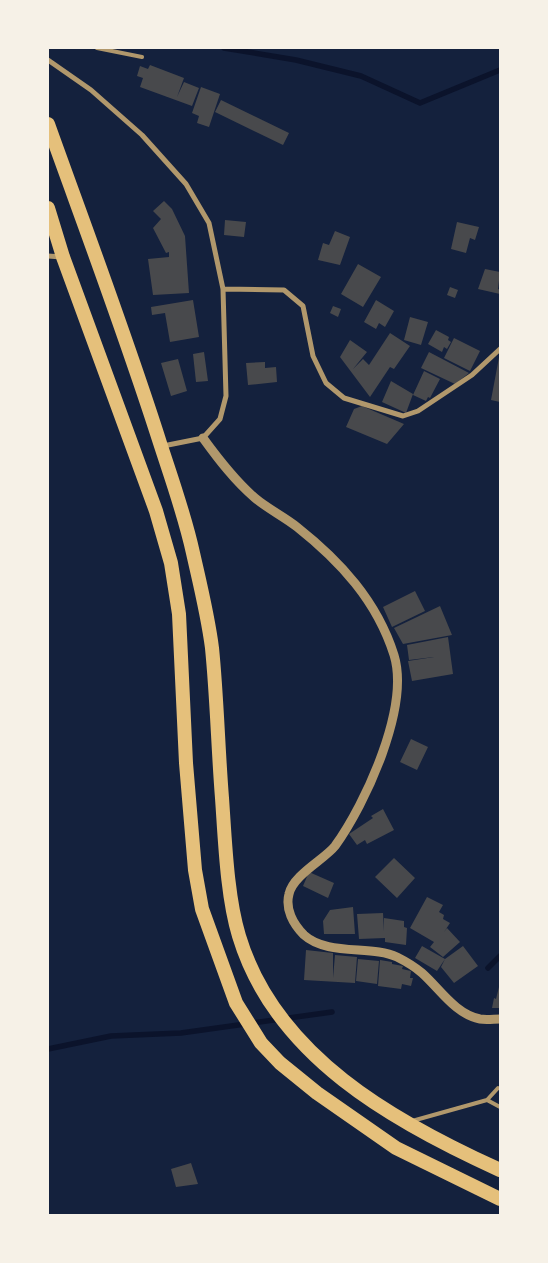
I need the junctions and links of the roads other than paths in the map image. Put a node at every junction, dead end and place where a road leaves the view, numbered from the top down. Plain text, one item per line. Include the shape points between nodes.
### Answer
1 (97, 48) edge
2 (142, 57) dead end
3 (48, 60) edge
4 (48, 124) edge
5 (48, 208) edge
6 (48, 256) edge
7 (63, 257) junction
8 (223, 289) junction
9 (500, 349) edge
10 (204, 438) junction
11 (161, 446) junction
12 (500, 1018) edge
13 (498, 1088) dead end
14 (487, 1100) junction
15 (500, 1106) edge
16 (407, 1122) junction
17 (500, 1170) edge
18 (500, 1199) edge

1 - 2 lane
3 - 8 street via 90,90 142,135 186,184 209,223
4 - 11 highway
5 - 7 highway
6 - 7 street
7 - 18 highway via 156,511 171,563 179,614 195,870 213,945 236,1003 261,1044 324,1099 396,1148
8 - 9 street via 284,290 303,306 313,356 326,383 344,398 403,416 418,411 472,375
8 - 10 street via 226,396 220,419
10 - 11 street
10 - 12 street via 236,480 296,526 349,574 380,620 395,657 398,694 387,740 365,796 334,848 310,866 289,893 289,916 305,936 332,947 395,956 420,971 461,1013 480,1019
11 - 16 highway via 191,542 212,646 225,840 239,936 273,1007 306,1048 367,1098
13 - 14 lane
14 - 15 lane
14 - 16 lane
16 - 17 highway

